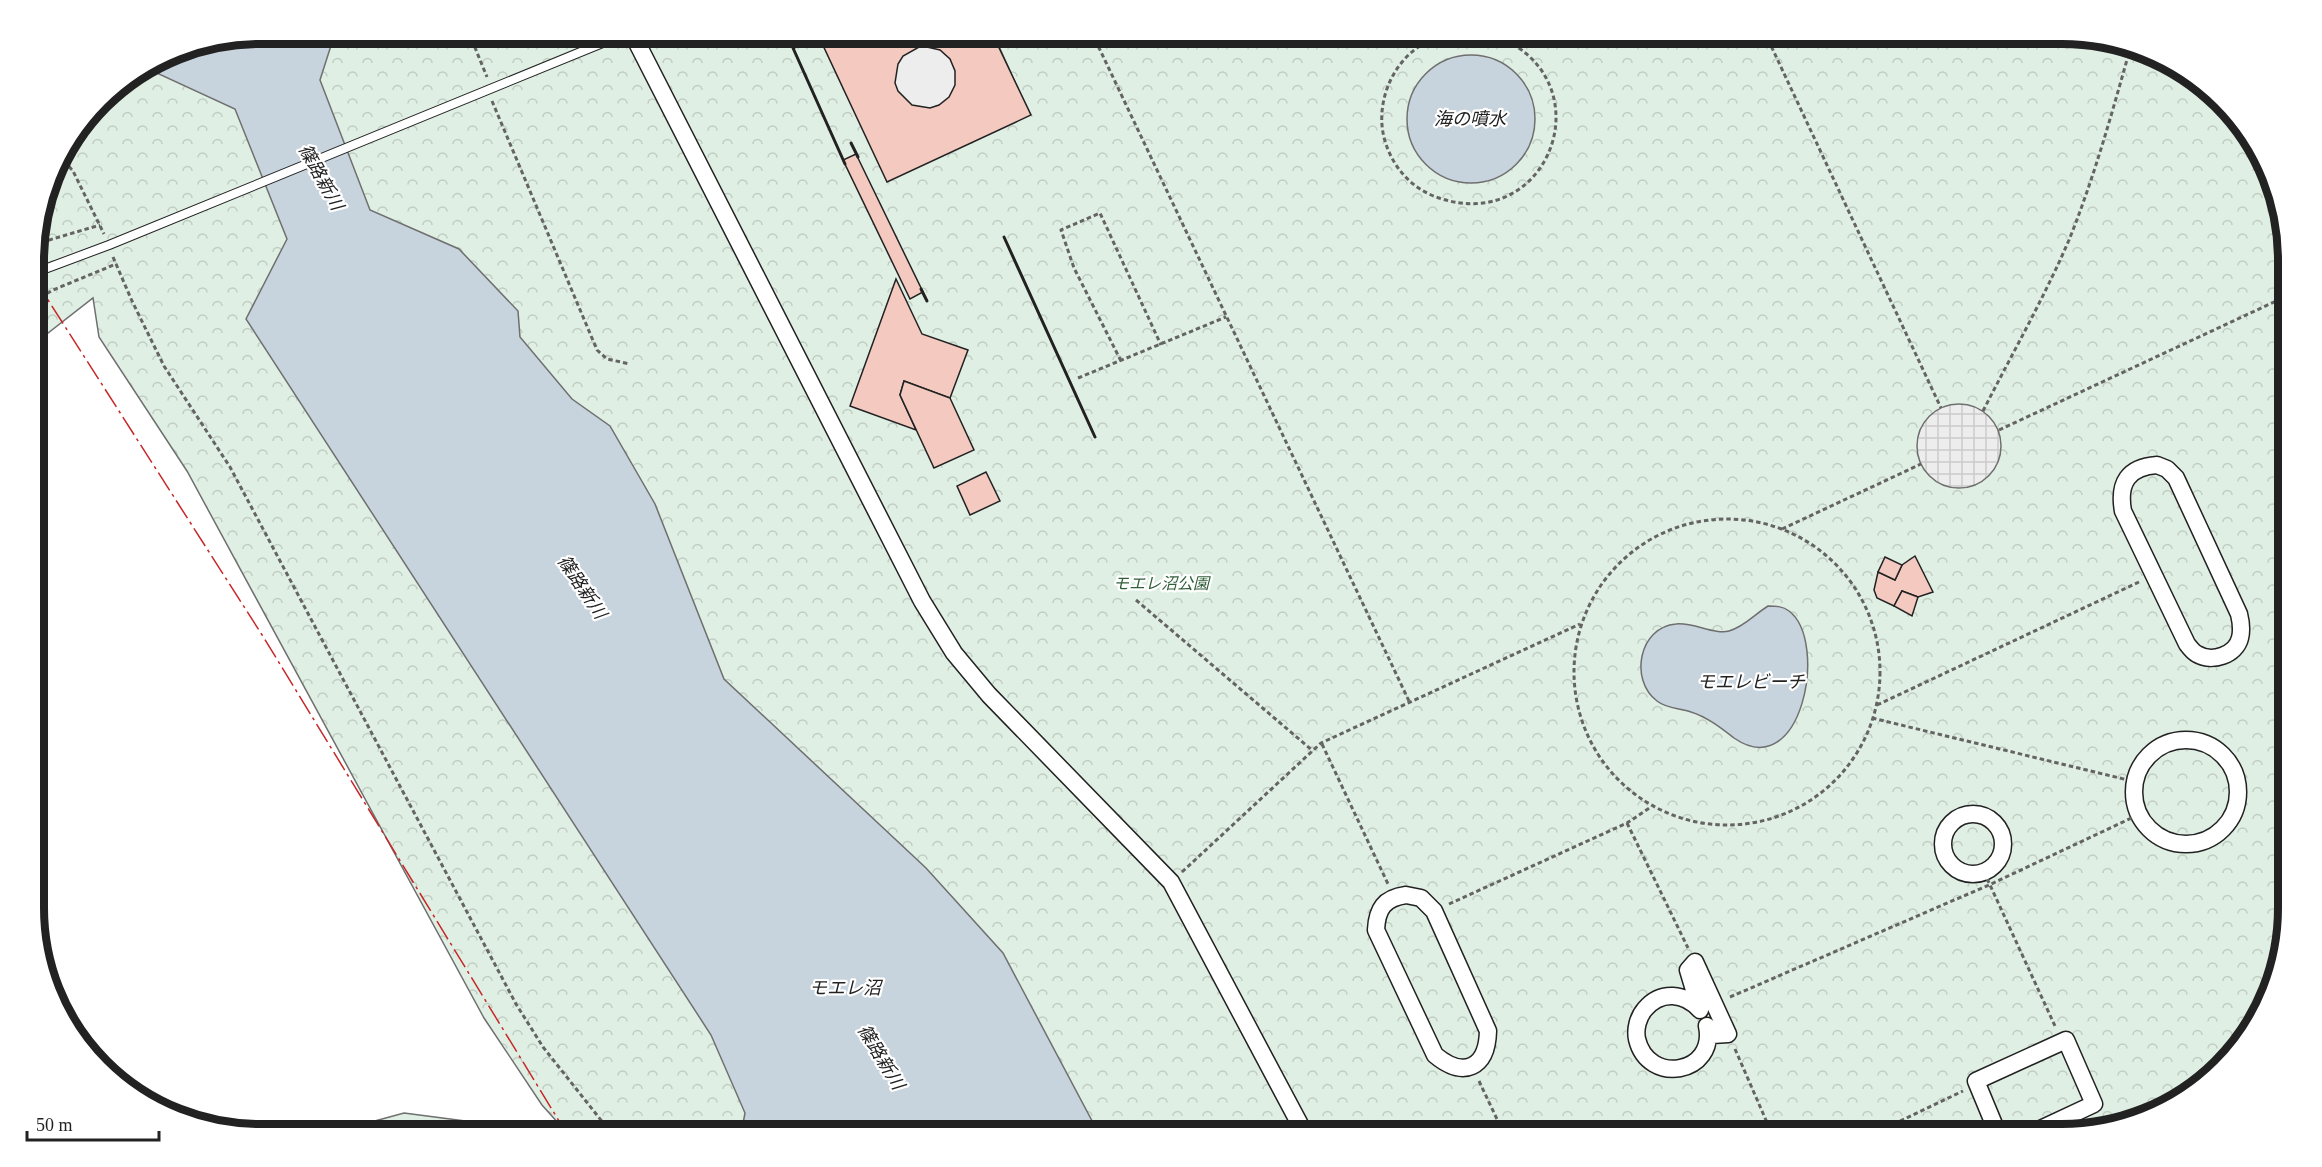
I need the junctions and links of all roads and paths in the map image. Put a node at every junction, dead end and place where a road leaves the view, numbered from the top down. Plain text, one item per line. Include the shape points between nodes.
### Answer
1 (473, 44) edge
2 (603, 44) edge
3 (635, 44) edge
4 (1097, 44) edge
5 (1427, 44) edge
6 (1514, 44) edge
7 (1770, 44) edge
8 (2129, 54) edge
9 (490, 91) junction
10 (66, 163) edge
11 (100, 225) junction
12 (44, 241) edge
13 (109, 246) junction
14 (116, 264) junction
15 (44, 269) edge
16 (44, 295) edge
17 (2278, 300) edge
18 (1226, 317) junction
19 (1161, 345) junction
20 (1121, 361) junction
21 (630, 364) dead end
22 (1078, 378) dead end
23 (1941, 408) dead end
24 (1983, 411) dead end
25 (1999, 430) dead end
26 (1921, 465) dead end
27 (1782, 529) junction
28 (2154, 575) junction
29 (1136, 600) dead end
30 (1580, 624) junction
31 (1409, 701) junction
32 (1876, 705) junction
33 (1872, 718) junction
34 (1321, 743) junction
35 (1313, 751) junction
36 (2136, 782) junction
37 (1652, 807) junction
38 (2140, 814) junction
39 (1986, 878) junction
40 (1171, 882) junction
41 (1394, 897) junction
42 (1434, 911) junction
43 (1715, 1003) junction
44 (2063, 1041) junction
45 (1472, 1065) junction
46 (1977, 1084) junction
47 (604, 1124) edge
48 (1300, 1124) edge
49 (1499, 1124) edge
50 (1894, 1124) edge
51 (1994, 1124) edge
52 (2051, 1124) edge

1 - 9 path
2 - 9 lane
3 - 40 street via 922,601 954,653 989,695
4 - 18 path
5 - 6 path via 1404,60 1392,75 1385,93 1382,131 1395,165 1419,189 1450,202 1470,205 1489,204 1521,187 1536,173 1555,136 1557,119 1550,85 1532,58
7 - 23 path
8 - 24 path via 2068,240
9 - 13 lane
9 - 21 path via 597,350 607,359
10 - 11 path
11 - 12 path
11 - 13 path
13 - 14 path
13 - 15 lane
14 - 16 path
14 - 47 path via 164,366 230,467 516,1004 543,1047
17 - 25 path
18 - 19 path
18 - 31 path
19 - 20 path
19 - 20 path via 1100,213 1061,230 1074,268
20 - 22 path
26 - 27 path
27 - 30 path via 1760,522 1718,519 1690,524 1641,543 1604,580
27 - 32 path via 1803,539 1839,568 1862,602 1880,660
28 - 28 street via 2195,654 2218,657 2232,651 2240,640 2239,614 2176,478 2157,465 2145,466 2127,477 2121,498 2123,511
28 - 32 path
29 - 35 path
30 - 31 path
30 - 37 path via 1574,678 1585,729 1612,774
31 - 34 path
32 - 33 path
33 - 36 path
33 - 37 path via 1854,758 1839,776 1802,807 1779,817 1744,824 1701,824
34 - 35 path
34 - 41 path
35 - 40 path
36 - 38 street via 2134,798
36 - 38 street via 2154,751 2191,741 2204,743 2225,758 2237,782 2238,796 2232,816 2219,833 2207,840 2186,844 2166,840 2144,823
37 - 42 path via 1627,823
38 - 39 path
39 - 43 path
39 - 44 path
40 - 48 street
41 - 42 street via 1421,898
41 - 45 street via 1377,916 1377,930 1391,962 1435,1056 1448,1066
42 - 45 street via 1488,1031 1488,1047
43 - 43 street via 1695,962 1688,970 1700,1010 1682,996 1659,998 1642,1013 1637,1024 1640,1048 1647,1058 1663,1067 1682,1068 1694,1063 1709,1043 1707,1026 1712,1035 1728,1034
44 - 46 street
44 - 52 street via 2066,1040 2094,1104
45 - 49 path
46 - 50 path
46 - 51 street

